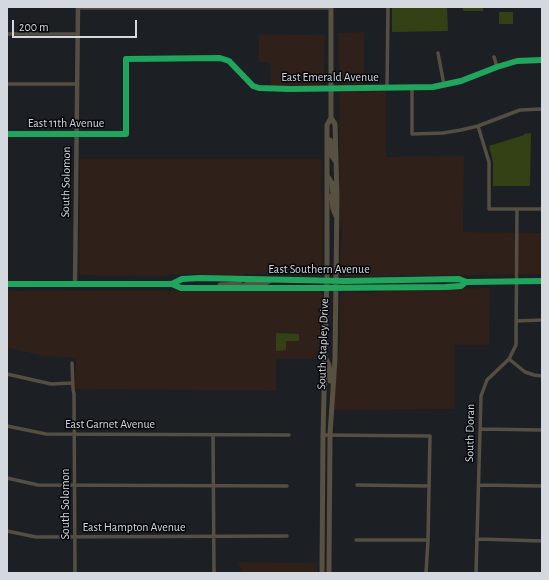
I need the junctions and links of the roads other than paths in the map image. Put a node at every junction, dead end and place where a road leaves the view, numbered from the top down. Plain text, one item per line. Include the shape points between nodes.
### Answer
1 (331, 7) edge
2 (388, 7) edge
3 (78, 8) edge
4 (7, 34) edge
5 (77, 34) junction
6 (438, 53) dead end
7 (494, 56) dead end
8 (542, 60) edge
9 (497, 67) junction
10 (7, 84) edge
11 (77, 84) junction
12 (444, 85) junction
13 (330, 88) junction
14 (388, 88) junction
15 (412, 88) junction
16 (542, 109) edge
17 (331, 118) junction
18 (478, 126) junction
19 (7, 134) edge
20 (77, 134) junction
21 (126, 134) joint
22 (327, 140) junction
23 (336, 163) junction
24 (328, 176) junction
25 (327, 196) junction
26 (337, 196) junction
27 (517, 209) junction
28 (542, 209) edge
29 (336, 217) junction
30 (241, 279) junction
31 (272, 279) junction
32 (447, 279) junction
33 (327, 280) junction
34 (336, 280) junction
35 (516, 281) junction
36 (542, 281) edge
37 (466, 282) junction
38 (7, 284) edge
39 (75, 284) junction
40 (172, 284) junction
41 (421, 287) junction
42 (204, 288) junction
43 (241, 288) junction
44 (327, 288) junction
45 (336, 288) junction
46 (542, 320) edge
47 (516, 321) junction
48 (326, 358) junction
49 (509, 359) junction
50 (72, 363) dead end
51 (7, 374) edge
52 (542, 376) edge
53 (333, 382) junction
54 (72, 383) junction
55 (7, 426) edge
56 (480, 429) junction
57 (542, 430) edge
58 (74, 434) junction
59 (213, 435) junction
60 (289, 435) dead end
61 (323, 435) junction
62 (330, 435) junction
63 (7, 478) edge
64 (357, 484) dead end
65 (479, 485) junction
66 (75, 486) junction
67 (213, 486) junction
68 (287, 486) dead end
69 (429, 486) junction
70 (542, 486) edge
71 (7, 531) edge
72 (287, 536) dead end
73 (75, 537) junction
74 (214, 537) junction
75 (478, 539) junction
76 (356, 540) dead end
77 (428, 540) junction
78 (542, 540) edge
79 (75, 573) edge
80 (214, 573) edge
81 (322, 573) edge
82 (329, 573) edge
83 (426, 573) edge
84 (476, 573) edge

1 - 3 street
1 - 13 main road, South Stapley Drive
2 - 14 street
3 - 5 street, South Solomon
4 - 5 street
5 - 11 street, South Solomon
6 - 12 street
7 - 9 street
8 - 9 street, East Emerald Avenue via 517,61
9 - 12 street, East Emerald Avenue
10 - 11 street
11 - 20 street, South Solomon
12 - 15 street, East Emerald Avenue
13 - 14 street, East Emerald Avenue
13 - 17 main road, South Stapley Drive
13 - 21 street, East Emerald Avenue via 259,88 253,86 229,61 220,58 126,59
14 - 15 street, East Emerald Avenue
15 - 18 street via 412,134 443,133
16 - 18 street via 526,109
17 - 22 main road, South Stapley Drive via 327,125
17 - 23 main road, South Stapley Drive via 335,124
18 - 27 street via 489,162 489,209
19 - 20 street, East 11th Avenue
20 - 21 street, East 11th Avenue
20 - 39 street, South Solomon
22 - 23 main road via 332,142 332,156
22 - 24 main road, South Stapley Drive
23 - 26 main road, South Stapley Drive
24 - 25 main road, South Stapley Drive
24 - 26 main road via 333,194
25 - 29 main road via 332,199
25 - 33 main road, South Stapley Drive
26 - 29 main road, South Stapley Drive
27 - 28 street
27 - 35 street, South Doran
29 - 34 main road, South Stapley Drive
30 - 31 main road, East Southern Avenue
30 - 40 main road, East Southern Avenue via 200,278
30 - 42 main road via 239,284 211,285
31 - 33 main road, East Southern Avenue
31 - 43 main road via 264,284 247,284
32 - 34 main road, East Southern Avenue
32 - 37 main road, East Southern Avenue
32 - 41 main road via 423,284
33 - 34 main road, East Southern Avenue
33 - 44 main road, South Stapley Drive
34 - 45 main road, South Stapley Drive
35 - 36 main road, East Southern Avenue
35 - 37 main road, East Southern Avenue
35 - 47 street, South Doran
37 - 41 main road, East Southern Avenue via 461,286
38 - 39 main road, East Southern Avenue
39 - 40 main road, East Southern Avenue
40 - 42 main road, East Southern Avenue via 181,288
41 - 45 main road, East Southern Avenue
42 - 43 main road, East Southern Avenue
43 - 44 main road, East Southern Avenue
44 - 45 main road, East Southern Avenue
44 - 48 main road, South Stapley Drive
45 - 53 main road, South Stapley Drive
46 - 47 street
47 - 49 street, South Doran via 516,345
48 - 53 main road via 330,365 330,381
48 - 61 main road, South Stapley Drive
49 - 52 street via 525,372
49 - 56 street, South Doran via 483,386
50 - 54 street, South Solomon
51 - 54 street via 51,384
53 - 62 main road, South Stapley Drive
54 - 58 street, South Solomon
55 - 58 street, East Garnet Avenue via 46,434
56 - 57 street
56 - 65 street, South Doran
58 - 59 street, East Garnet Avenue
58 - 66 street, South Solomon
59 - 60 street, East Garnet Avenue
59 - 67 street
61 - 62 street
61 - 81 main road, South Stapley Drive
62 - 69 street via 430,436
62 - 82 main road, South Stapley Drive
63 - 66 street via 38,485
64 - 69 street
65 - 70 street
65 - 75 street, South Doran
66 - 67 street
66 - 73 street, South Solomon
67 - 68 street
67 - 74 street
69 - 77 street
71 - 73 street, East Hampton Avenue via 36,537
72 - 74 street, East Hampton Avenue
73 - 74 street, East Hampton Avenue
73 - 79 street, South Solomon
74 - 80 street
75 - 78 street
75 - 84 street, South Doran
76 - 77 street
77 - 83 street

